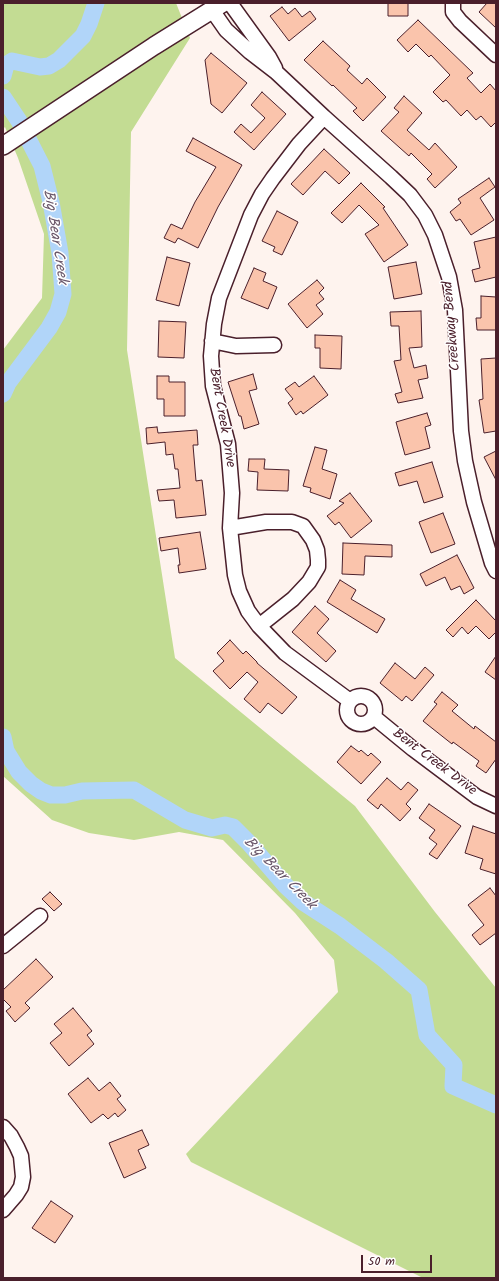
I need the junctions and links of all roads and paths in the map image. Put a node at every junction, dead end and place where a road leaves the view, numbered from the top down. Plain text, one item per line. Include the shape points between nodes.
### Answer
1 (230, 3) edge
2 (453, 3) edge
3 (218, 7) edge
4 (496, 54) edge
5 (276, 72) junction
6 (324, 117) junction
7 (6, 143) edge
8 (212, 341) junction
9 (274, 345) dead end
10 (230, 528) junction
11 (496, 571) edge
12 (259, 626) junction
13 (350, 701) junction
14 (374, 717) junction
15 (496, 806) edge
16 (40, 916) dead end
17 (3, 946) edge
18 (3, 1127) edge
19 (3, 1210) edge

1 - 5 street, Creekway Bend via 269,57
2 - 4 street via 453,12 460,21
3 - 5 street, Creekway Bend via 226,30
3 - 7 main road
5 - 6 street, Creekway Bend
6 - 8 street, Bent Creek Drive via 299,144 262,194 219,298
6 - 11 street, Creekway Bend via 410,195 435,234 449,276 455,310 461,431 465,461 474,502
8 - 9 street via 236,346
8 - 10 street, Bent Creek Drive via 213,386 228,444 232,493
10 - 12 street, Bent Creek Drive via 234,575 248,611
10 - 12 street via 266,522 292,522 303,526 317,550 318,568 309,582
12 - 13 street, Bent Creek Drive via 286,653
13 - 14 street via 360,696 369,698 374,703
13 - 14 street via 347,710 353,721 362,724
14 - 15 street, Bent Creek Drive via 478,797
16 - 17 street
18 - 19 street via 11,1136 21,1156 23,1177 21,1187

